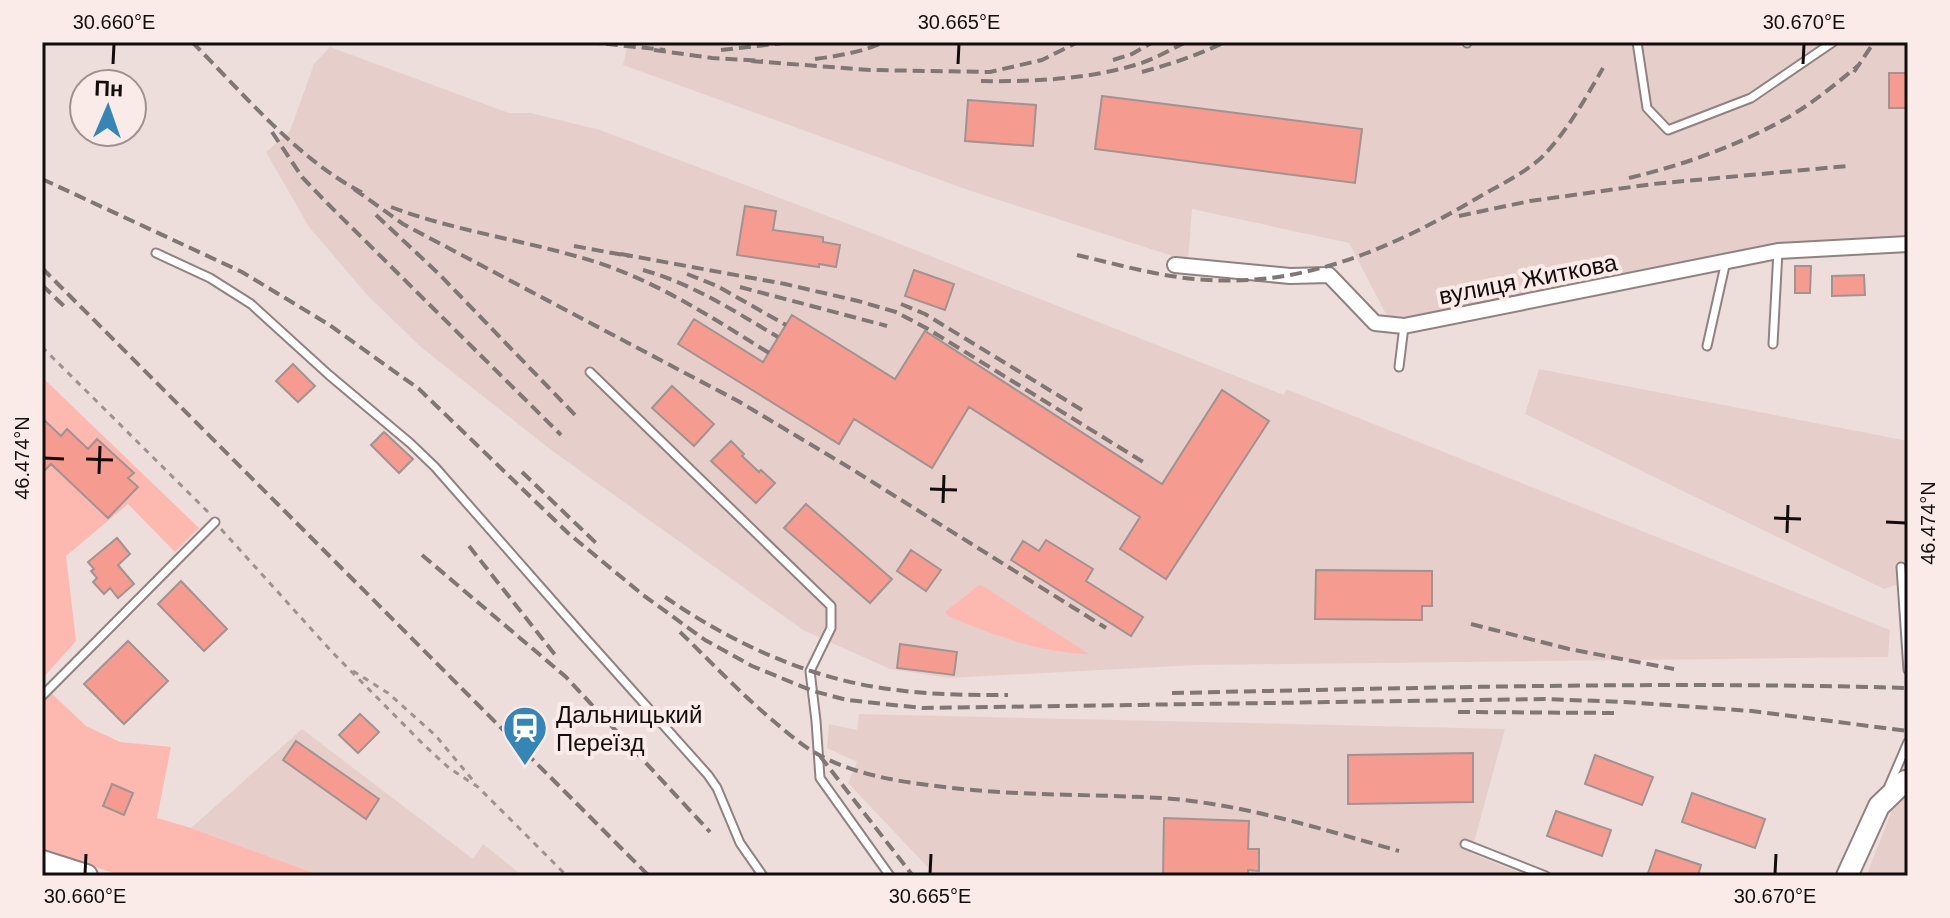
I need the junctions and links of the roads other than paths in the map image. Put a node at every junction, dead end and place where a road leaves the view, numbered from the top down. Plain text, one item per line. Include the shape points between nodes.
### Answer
1 (1637, 42) edge
2 (1833, 42) edge
3 (1908, 244) edge
4 (1778, 251) junction
5 (156, 253) dead end
6 (1726, 261) junction
7 (1175, 265) dead end
8 (1404, 326) junction
9 (1773, 344) dead end
10 (1707, 346) dead end
11 (1399, 367) dead end
12 (590, 372) dead end
13 (215, 522) road end
14 (1901, 567) dead end
15 (1908, 670) edge
16 (42, 696) edge
17 (1908, 742) edge
18 (1908, 781) edge
19 (1879, 806) junction
20 (1465, 844) dead end
21 (42, 862) edge
22 (86, 876) edge
23 (763, 876) edge
24 (890, 876) edge
25 (1546, 876) edge
26 (1847, 876) edge

1 - 2 lane via 1647,108 1668,130 1751,98
3 - 4 street, вулиця Житкова
4 - 6 street, вулиця Житкова
4 - 9 lane
5 - 23 lane via 251,304 435,467 701,766
6 - 8 street, вулиця Житкова
6 - 10 lane
7 - 8 street, вулиця Житкова via 1329,275 1375,323
8 - 11 lane
12 - 24 lane via 831,606 831,628 810,671 820,778
13 - 16 lane
14 - 15 lane
17 - 19 lane
18 - 19 main road
19 - 26 main road
20 - 25 lane
21 - 22 main road

